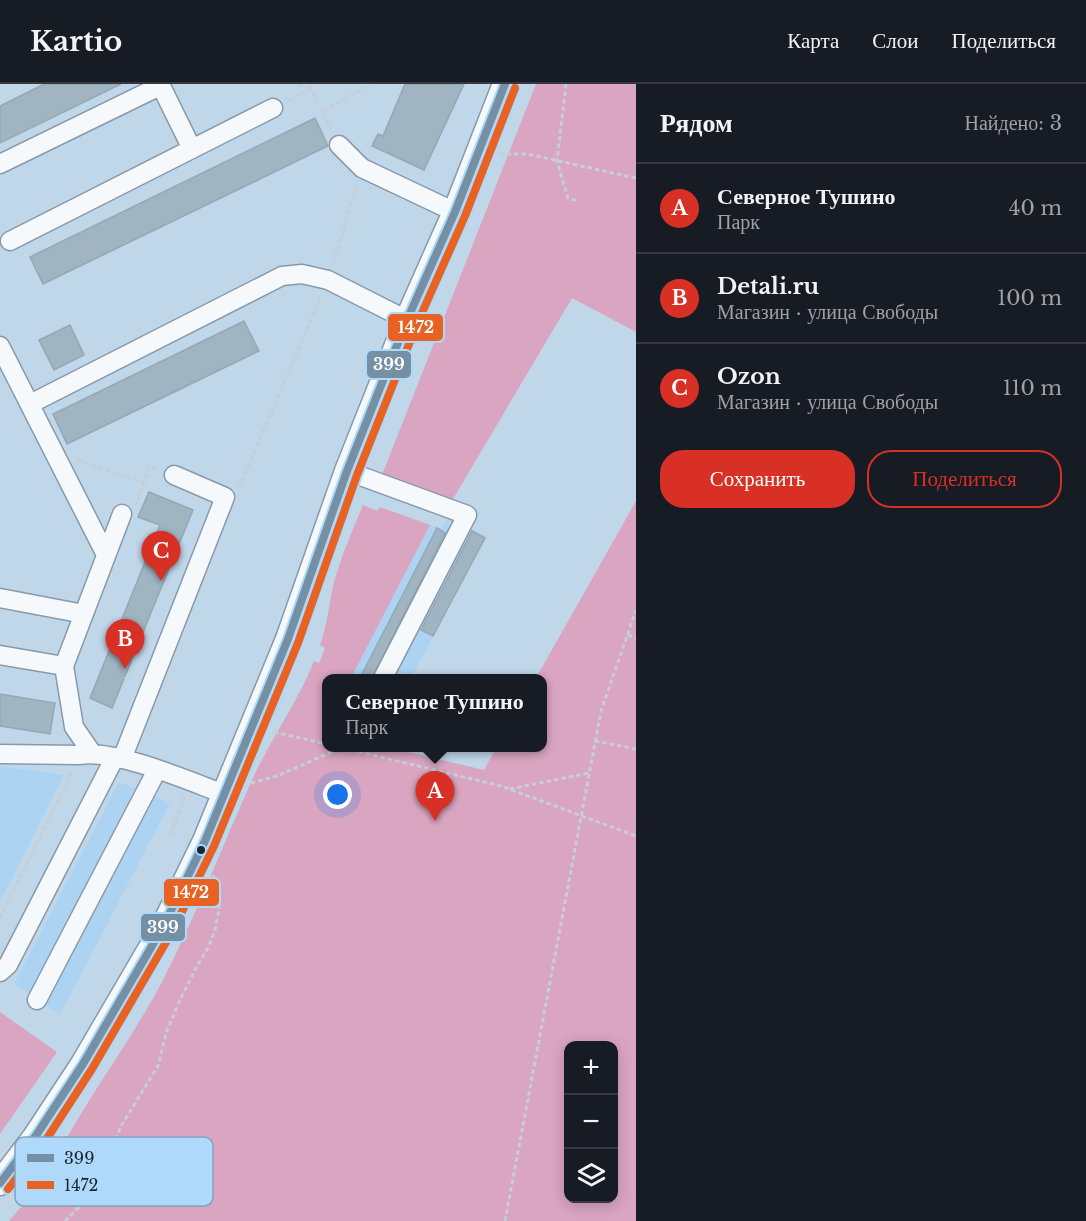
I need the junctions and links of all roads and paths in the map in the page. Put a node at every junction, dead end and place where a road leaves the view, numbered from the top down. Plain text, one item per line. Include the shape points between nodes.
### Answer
1 (298, 84) edge
2 (371, 84) edge
3 (505, 84) edge
4 (566, 84) edge
5 (160, 85) edge
6 (311, 86) edge
7 (273, 108) joint
8 (322, 111) junction
9 (339, 145) joint
10 (192, 149) junction
11 (477, 154) junction
12 (557, 161) junction
13 (0, 164) edge
14 (362, 168) junction
15 (636, 178) edge
16 (578, 201) dead end
17 (454, 212) junction
18 (10, 241) dead end
19 (328, 280) junction
20 (407, 320) junction
21 (0, 346) edge
22 (30, 404) junction
23 (54, 452) junction
24 (347, 471) junction
25 (174, 475) joint
26 (144, 483) junction
27 (225, 497) junction
28 (122, 514) joint
29 (106, 555) junction
30 (0, 598) edge
31 (636, 610) edge
32 (84, 614) junction
33 (628, 635) junction
34 (636, 638) edge
35 (0, 655) edge
36 (64, 666) junction
37 (385, 674) edge
38 (274, 732) dead end
39 (595, 741) junction
40 (322, 743) edge
41 (636, 749) edge
42 (332, 752) edge
43 (363, 752) edge
44 (0, 754) edge
45 (86, 754) junction
46 (118, 758) junction
47 (157, 770) junction
48 (589, 772) junction
49 (247, 784) dead end
50 (509, 789) junction
51 (224, 794) junction
52 (581, 817) junction
53 (636, 836) edge
54 (211, 871) dead end
55 (0, 918) edge
56 (0, 972) edge
57 (37, 1000) dead end
58 (35, 1137) edge
59 (117, 1137) edge
60 (15, 1163) edge
61 (0, 1183) edge
62 (80, 1206) edge
63 (65, 1221) edge
64 (506, 1221) edge

1 - 6 path
2 - 8 path
3 - 11 main road
4 - 12 path
5 - 10 lane
5 - 13 lane
6 - 7 path
6 - 8 path
7 - 10 lane
8 - 9 path
9 - 14 lane
10 - 18 lane
11 - 12 path via 527,154
11 - 17 main road
12 - 15 path
12 - 16 path via 568,198
14 - 17 lane
14 - 19 path
17 - 20 main road
19 - 20 lane
19 - 22 lane via 302,274 282,276
19 - 27 path via 238,490
20 - 24 main road
21 - 22 lane
22 - 23 lane
23 - 26 path
23 - 29 lane
24 - 37 lane via 467,516
24 - 51 main road via 288,639
25 - 26 path via 150,466
25 - 27 lane
26 - 28 path via 131,517
27 - 46 lane
28 - 29 lane
29 - 32 lane
30 - 32 lane
31 - 33 path
32 - 36 lane
33 - 34 path
33 - 39 path via 601,711
35 - 36 lane
36 - 45 lane via 74,727
38 - 40 path
39 - 41 path
39 - 48 path
42 - 49 path via 277,776
43 - 50 path
44 - 45 lane
45 - 46 lane
45 - 55 path
46 - 47 lane
46 - 56 lane via 8,965
47 - 51 lane
47 - 57 lane
48 - 50 path
48 - 52 path
50 - 52 path
51 - 58 main road via 163,927
52 - 53 path
52 - 64 path
54 - 59 path via 219,892 215,930 178,1002 158,1066
60 - 61 main road
62 - 63 path

